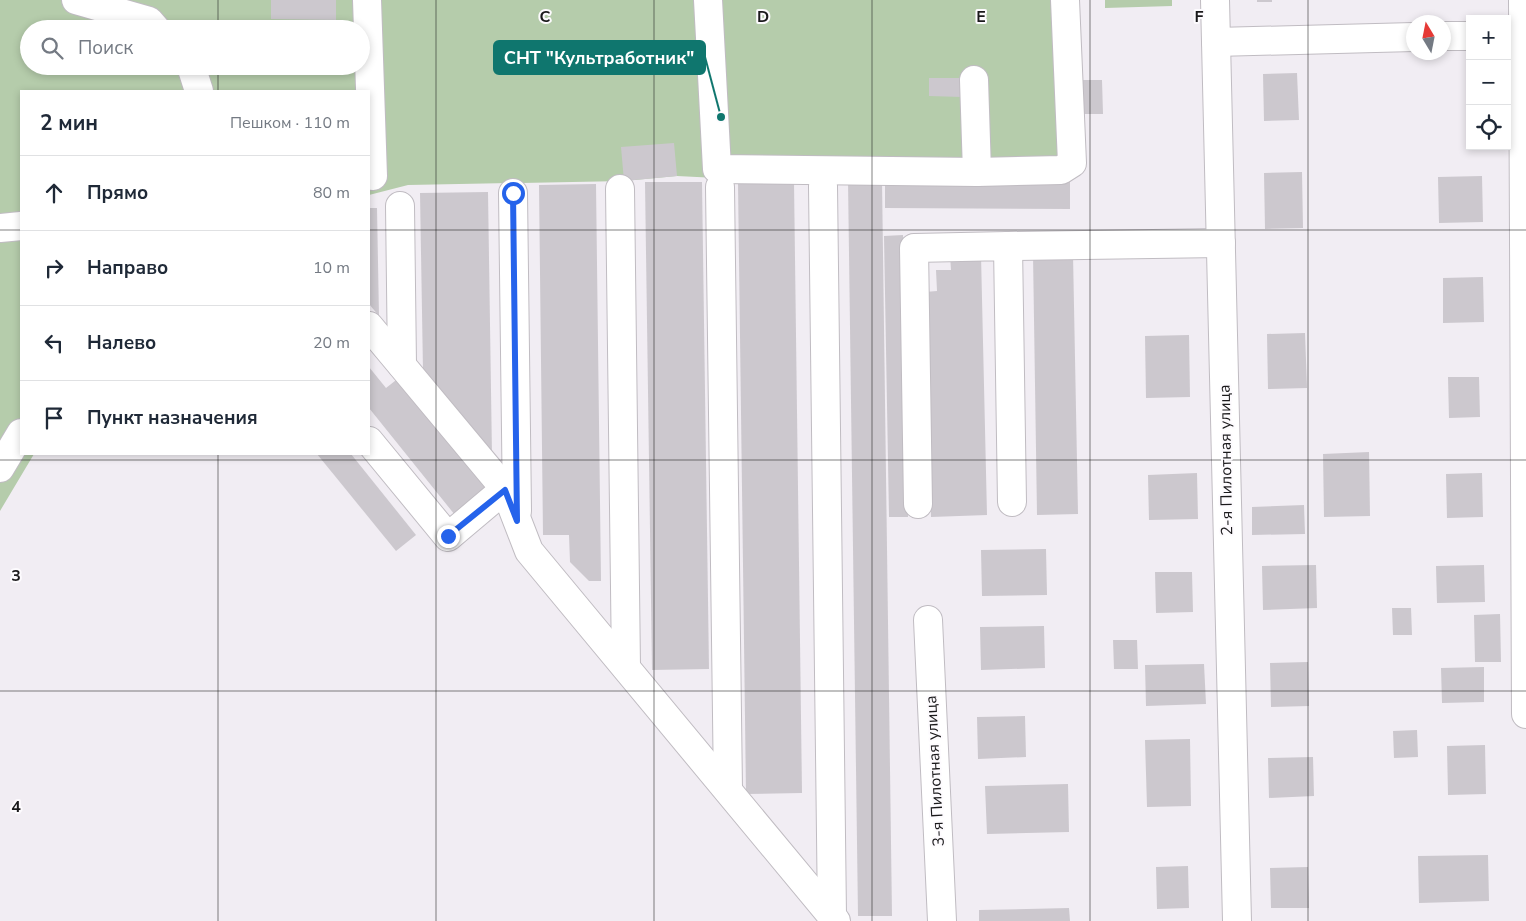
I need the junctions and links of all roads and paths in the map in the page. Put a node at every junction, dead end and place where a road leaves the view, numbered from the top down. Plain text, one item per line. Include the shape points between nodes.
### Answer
1 (76, 0) edge
2 (367, 0) edge
3 (708, 0) edge
4 (1065, 0) edge
5 (1215, 0) edge
6 (1523, 0) edge
7 (146, 20) edge
8 (368, 20) edge
9 (1519, 34) edge
10 (1451, 36) edge
11 (1466, 36) edge
12 (1406, 37) edge
13 (1216, 42) junction
14 (194, 75) edge
15 (370, 75) edge
16 (974, 80) dead end
17 (199, 90) edge
18 (977, 172) junction
19 (373, 176) dead end
20 (720, 186) dead end
21 (823, 186) dead end
22 (620, 189) dead end
23 (513, 193) dead end
24 (400, 206) dead end
25 (20, 226) edge
26 (0, 228) edge
27 (1220, 243) junction
28 (1008, 246) junction
29 (370, 327) edge
30 (402, 365) junction
31 (20, 435) edge
32 (370, 442) edge
33 (0, 468) edge
34 (505, 490) junction
35 (1012, 502) dead end
36 (918, 504) dead end
37 (517, 521) junction
38 (928, 620) dead end
39 (626, 668) junction
40 (1526, 714) edge
41 (728, 790) junction
42 (834, 919) edge
43 (942, 921) edge
44 (1236, 921) edge

1 - 7 street
2 - 8 street
3 - 18 street via 717,169
4 - 18 street via 1072,163 1061,170
5 - 13 street, 2-я Пилотная улица
6 - 9 street
9 - 40 street
10 - 11 street
12 - 13 street
13 - 27 street, 2-я Пилотная улица
14 - 17 street
15 - 19 street
16 - 18 street
20 - 41 street
21 - 42 street
22 - 39 street
23 - 37 street
24 - 30 street
25 - 26 street
27 - 28 street
27 - 44 street, 2-я Пилотная улица
28 - 35 street
28 - 36 street via 914,248
29 - 30 street
30 - 34 street
31 - 33 street
32 - 34 street via 448,536
34 - 37 street
37 - 39 street via 529,551
38 - 43 street, 3-я Пилотная улица
39 - 41 street
41 - 42 street

